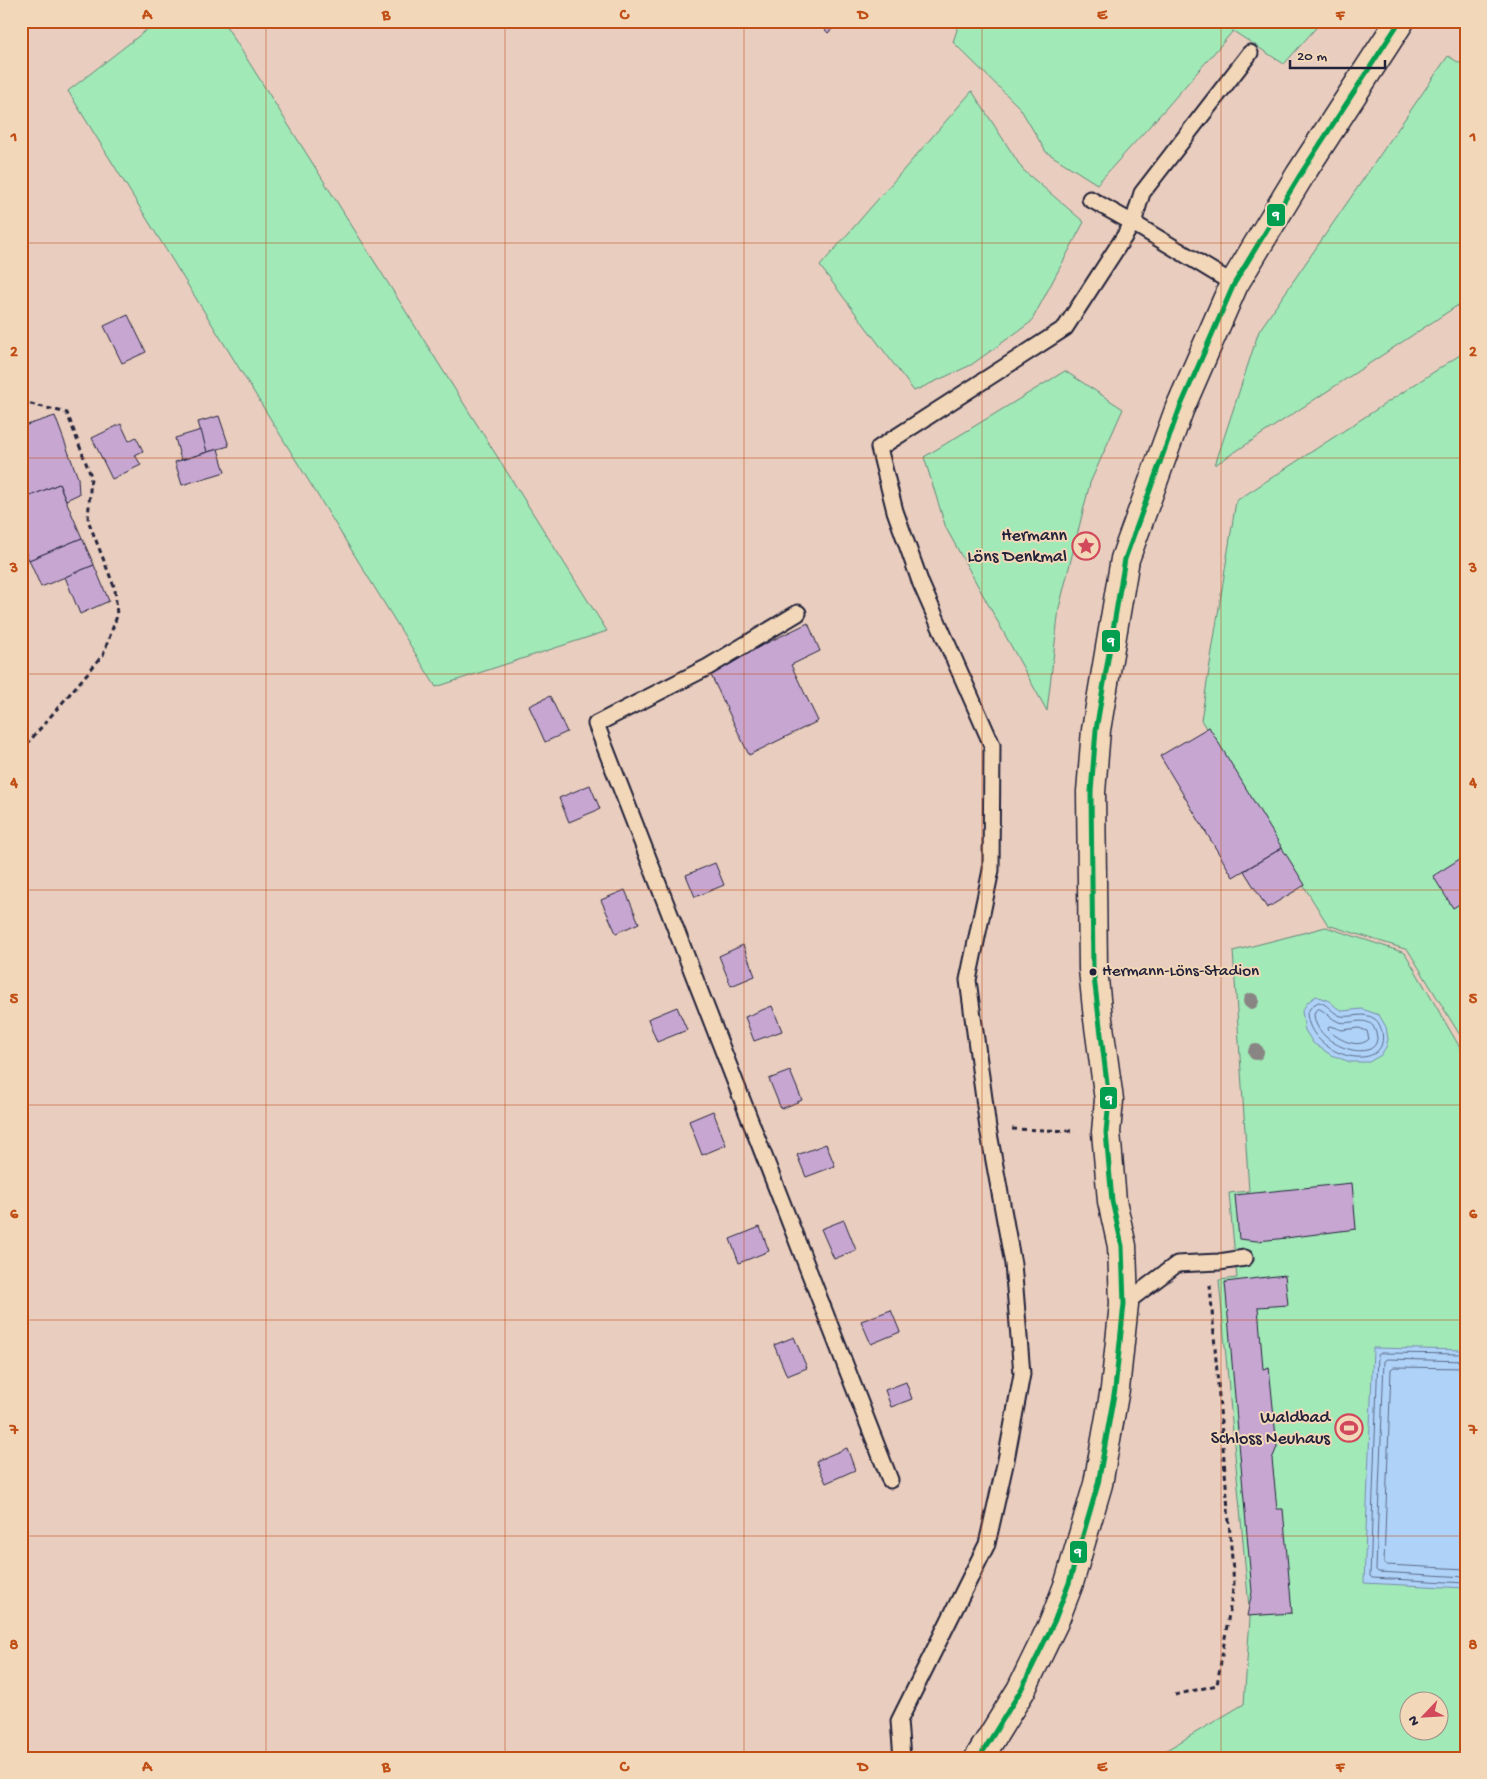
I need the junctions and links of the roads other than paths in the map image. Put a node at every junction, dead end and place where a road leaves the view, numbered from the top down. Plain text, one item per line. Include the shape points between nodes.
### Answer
1 (1400, 21) edge
2 (1250, 53) dead end
3 (1090, 199) dead end
4 (1133, 223) junction
5 (1234, 284) junction
6 (798, 613) dead end
7 (1245, 1258) dead end
8 (1124, 1304) junction
9 (890, 1480) dead end
10 (902, 1758) edge
11 (979, 1758) edge

1 - 5 street
2 - 4 lane via 1142,193
3 - 4 lane
4 - 5 lane
4 - 10 lane via 1065,328 880,448 895,511 921,584 992,745 991,870 968,980 988,1128 1013,1264 1022,1374 986,1544 899,1721
5 - 8 street via 1178,410 1125,559 1096,730 1091,792 1093,969 1108,1092 1106,1132 1112,1201 1122,1246
6 - 9 lane via 708,667 596,724
7 - 8 lane via 1177,1264
8 - 11 street via 1115,1389 1098,1484 1068,1583 1054,1622 1021,1690

